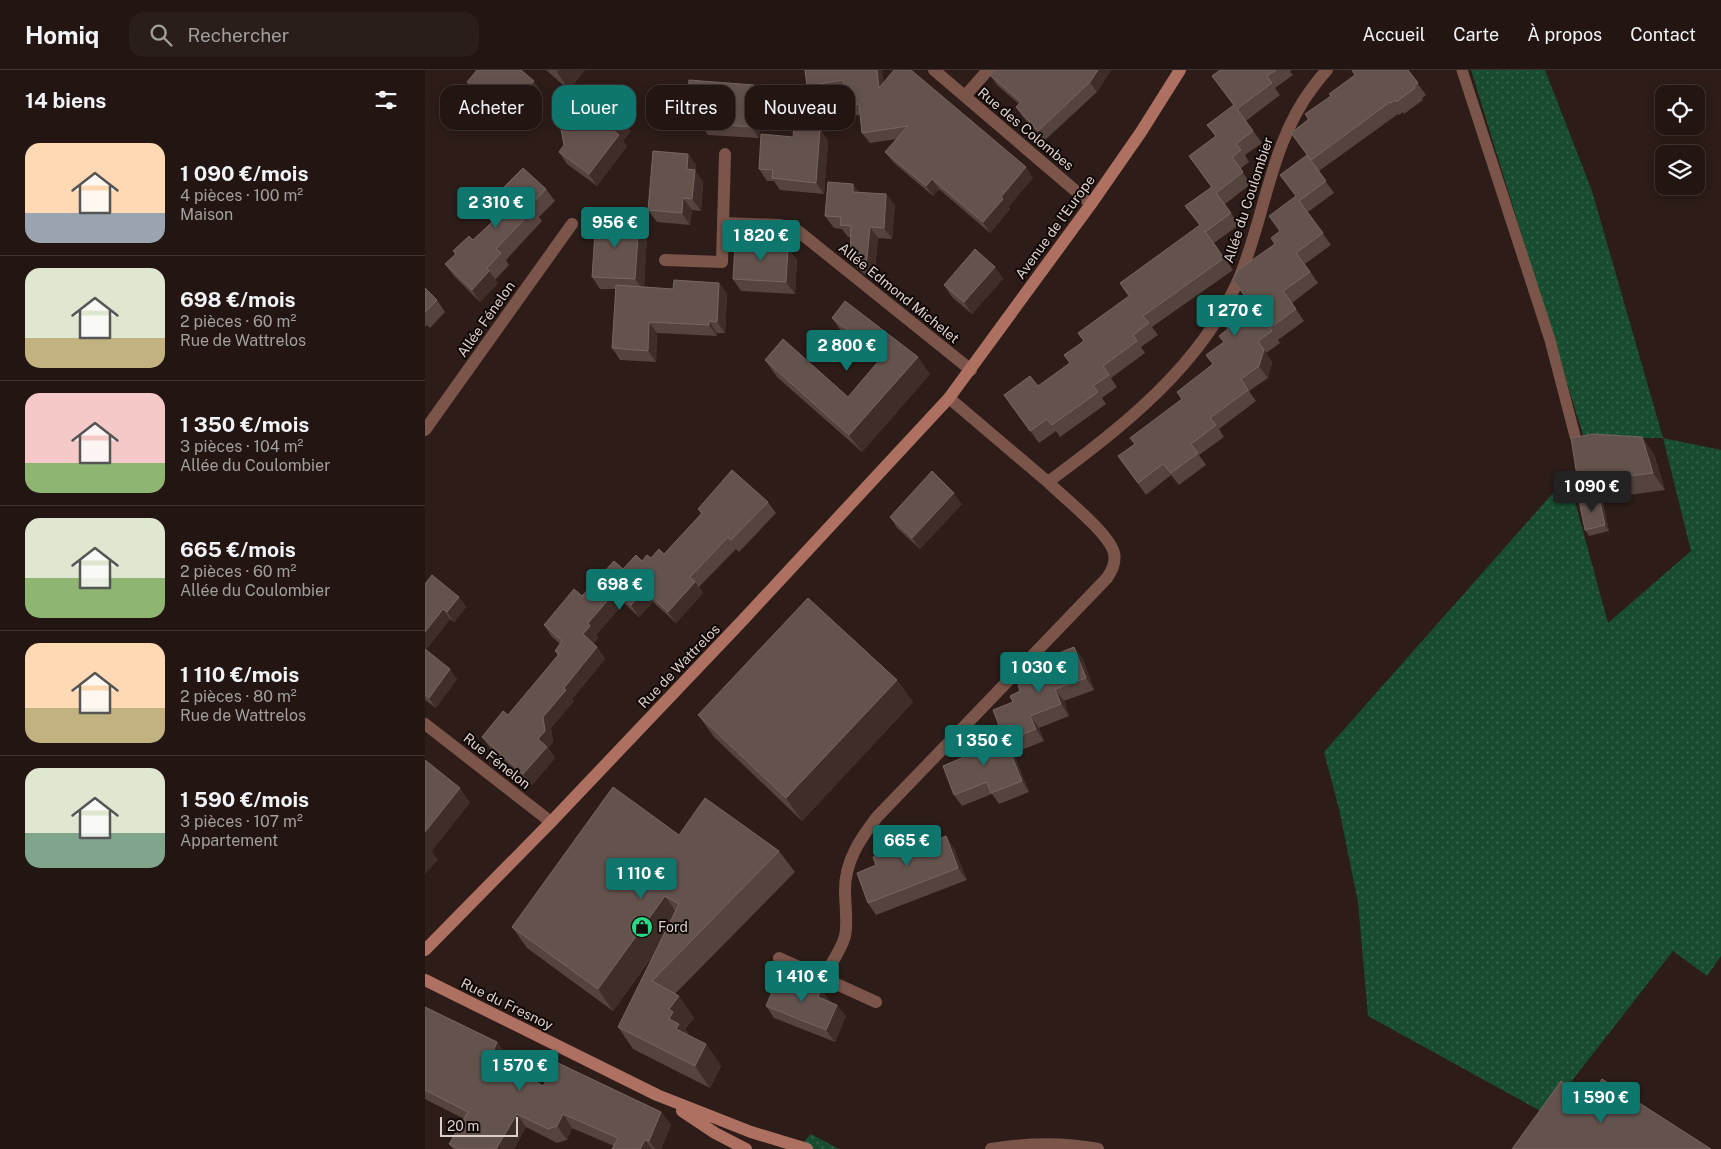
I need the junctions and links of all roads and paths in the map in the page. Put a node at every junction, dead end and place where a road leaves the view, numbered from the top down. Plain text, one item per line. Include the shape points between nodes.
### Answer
1 (934, 70) edge
2 (988, 70) edge
3 (1180, 70) edge
4 (1327, 70) edge
5 (1462, 70) edge
6 (965, 96) junction
7 (725, 154) dead end
8 (1091, 204) junction
9 (723, 223) junction
10 (572, 224) dead end
11 (665, 260) dead end
12 (971, 370) junction
13 (949, 398) junction
14 (425, 430) edge
15 (1575, 436) edge
16 (1048, 482) junction
17 (425, 724) edge
18 (551, 822) junction
19 (425, 950) edge
20 (779, 958) dead end
21 (823, 978) junction
22 (425, 980) edge
23 (876, 1002) dead end
24 (657, 1095) junction
25 (746, 1149) edge
26 (807, 1149) edge
27 (991, 1149) edge
28 (1098, 1149) edge

1 - 6 street, Rue des Colombes
2 - 6 street, Rue des Colombes
3 - 8 street, Avenue de l'Europe
4 - 16 street, Allée du Coulombier via 1301,102 1285,135 1247,256 1226,305 1210,330 1150,400 1101,443
5 - 15 lane via 1550,340
6 - 8 street, Rue des Colombes
7 - 9 street
8 - 12 street, Avenue de l'Europe
9 - 11 street via 722,262
9 - 12 street, Allée Edmond Michelet via 780,225 798,231
10 - 14 street, Allée Fénelon
12 - 13 street, Avenue de l'Europe
13 - 16 street
13 - 18 street, Rue de Wattrelos
16 - 21 street via 1110,544 1114,553 1113,569 862,836 847,871 845,936
17 - 18 street, Rue Fénelon
18 - 19 street, Rue de Wattrelos
20 - 21 street
21 - 23 street
22 - 24 street, Rue du Fresnoy
24 - 25 street, Rue du Fresnoy
24 - 26 street, Rue du Fresnoy via 741,1129
27 - 28 street via 1027,1144

